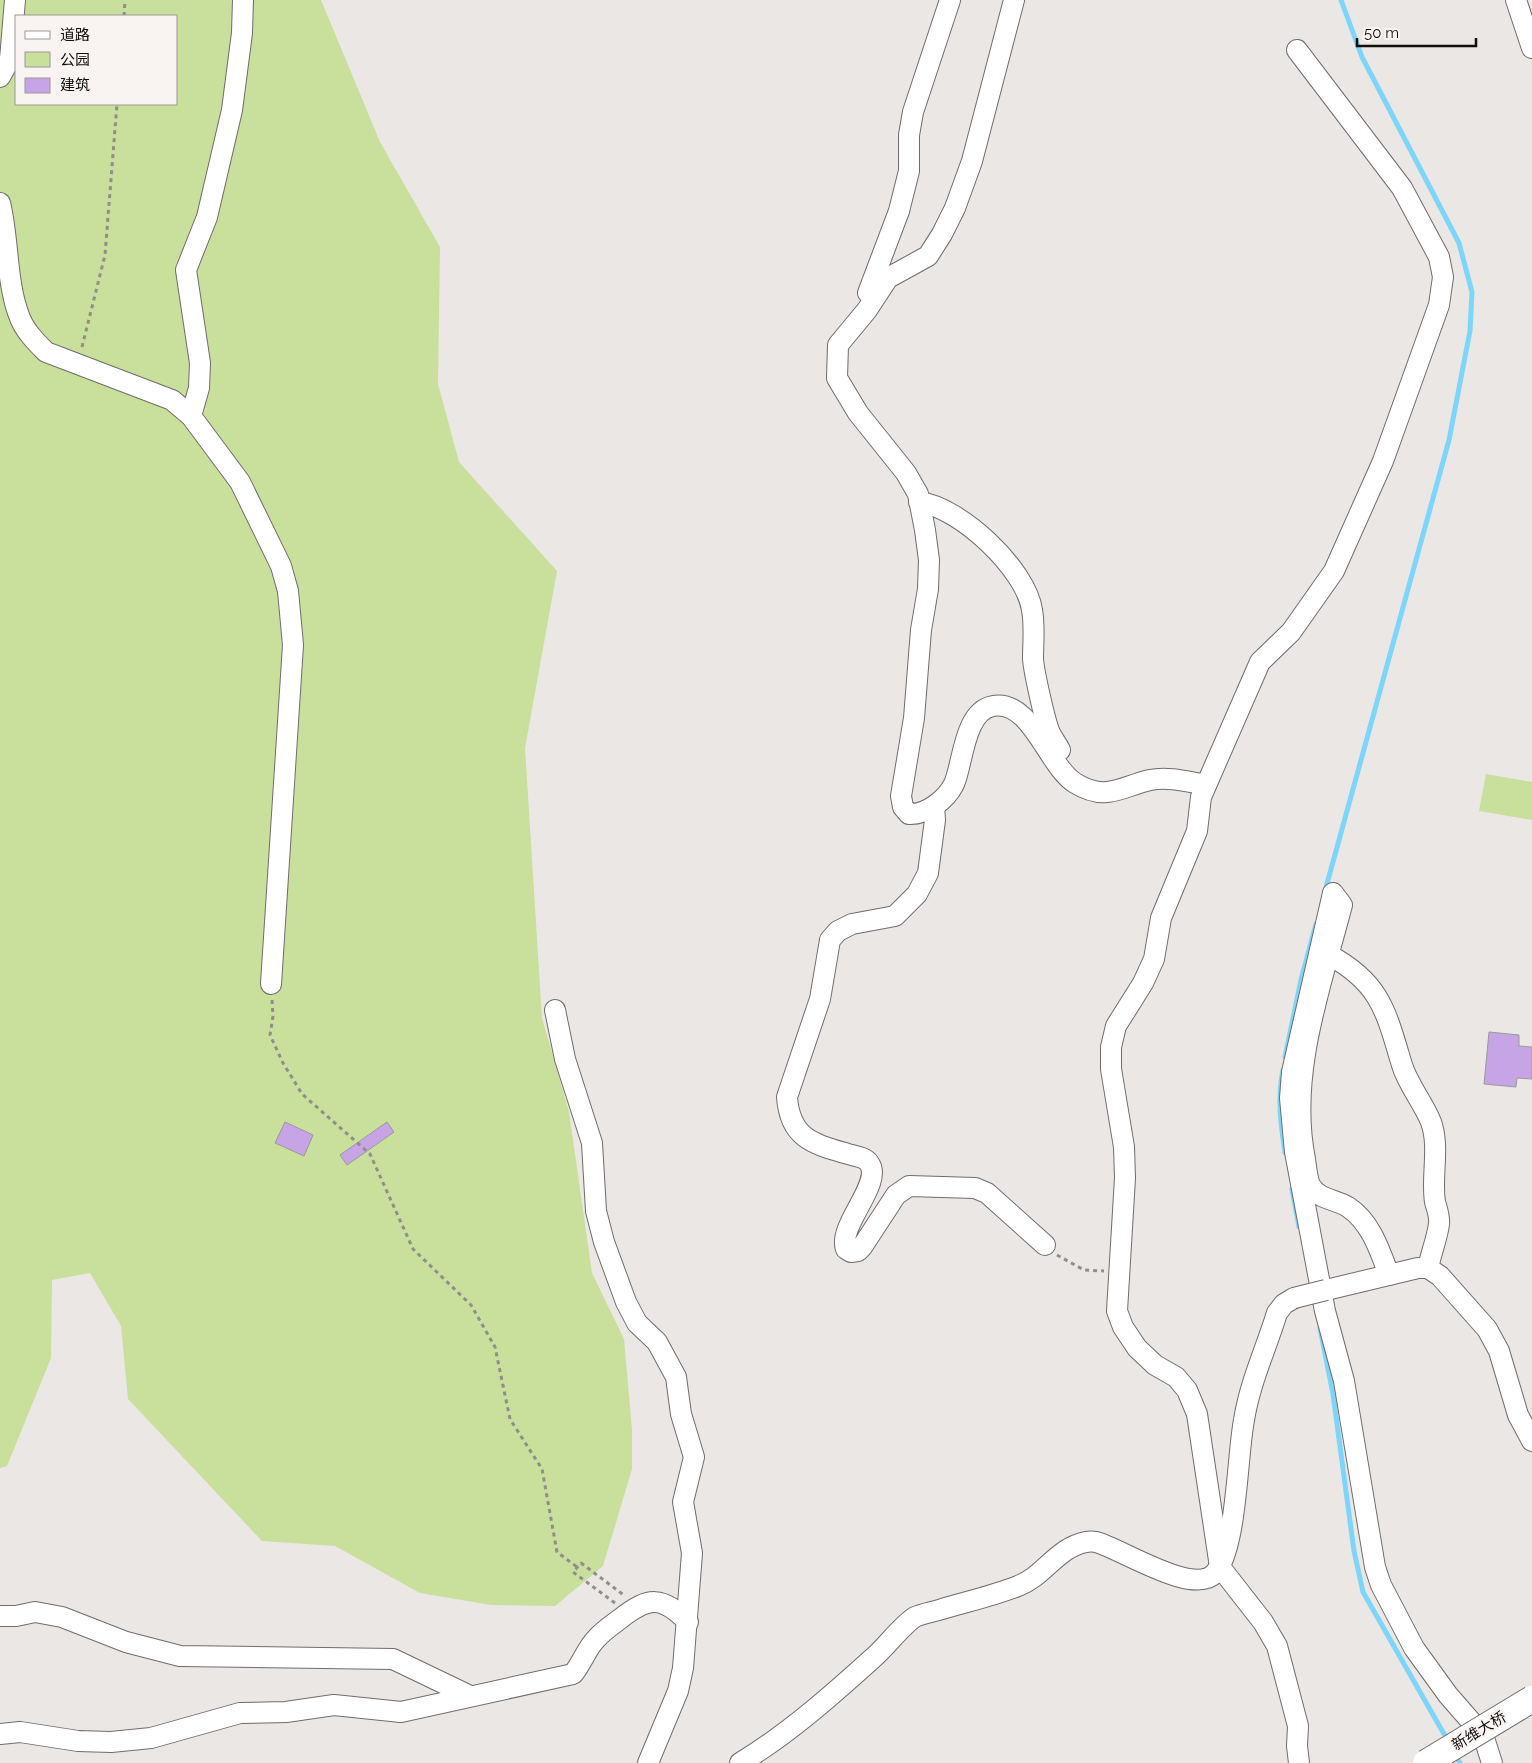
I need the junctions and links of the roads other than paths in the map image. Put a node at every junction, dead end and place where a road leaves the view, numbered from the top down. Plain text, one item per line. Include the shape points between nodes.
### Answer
1 (14, 0) edge
2 (243, 0) edge
3 (950, 0) edge
4 (1014, 0) edge
5 (1516, 0) edge
6 (1532, 48) edge
7 (1297, 50) dead end
8 (0, 77) edge
9 (0, 203) edge
10 (853, 329) junction
11 (191, 416) junction
12 (919, 502) junction
13 (1072, 781) junction
14 (1206, 785) junction
15 (934, 806) junction
16 (1329, 955) junction
17 (271, 984) road end
18 (555, 1010) dead end
19 (1045, 1245) road end
20 (1428, 1268) junction
21 (1388, 1275) junction
22 (1532, 1441) edge
23 (1220, 1567) junction
24 (0, 1616) edge
25 (688, 1622) junction
26 (468, 1696) junction
27 (1532, 1699) edge
28 (0, 1734) edge
29 (648, 1763) edge
30 (740, 1763) edge
31 (1299, 1763) edge
32 (1426, 1763) edge
33 (1492, 1763) edge

1 - 8 street via 10,59
2 - 11 street via 232,110 207,217 186,270 200,363 199,388
3 - 10 street via 913,112 909,135 910,171 899,211
4 - 10 street via 972,161 955,208 928,256 888,278
5 - 6 street
7 - 14 street via 1402,188 1439,257 1443,277 1439,305 1384,461 1355,529 1334,570 1291,632 1260,662
9 - 11 street via 14,298 20,319 32,338 46,352 172,400
10 - 12 street via 838,345 837,378 858,412 906,473
11 - 17 street via 240,482 281,566 288,591 293,645
12 - 13 street via 930,503 968,524 991,543 1024,588 1032,608 1033,662 1050,733 1070,765
12 - 15 street via 929,560 928,589 921,630 914,718 901,796 903,807 909,814 917,815
13 - 14 street via 1087,790 1109,794 1150,780
13 - 15 street via 1019,713 1006,707 992,706 973,723 954,785
14 - 23 street via 1201,797 1197,831 1161,918 1154,959 1116,1026 1110,1047 1124,1162 1117,1311 1122,1327 1137,1348 1155,1365 1176,1377 1187,1390 1197,1414
15 - 19 street via 930,862 926,879 916,894 895,916 852,924 838,931 830,940 820,999 787,1097 789,1112 802,1137 869,1162 872,1169 870,1183 844,1239 846,1249 851,1252 862,1247 891,1201 909,1186 975,1188 987,1193
16 - 20 street via 1363,977 1384,1010 1402,1067 1432,1128 1435,1200 1440,1221
16 - 21 street via 1302,1074 1302,1145 1310,1186 1326,1200 1347,1206 1358,1215 1376,1244
16 - 33 street via 1342,905 1333,893 1292,1072 1290,1098 1295,1152 1311,1243 1324,1311 1344,1381 1375,1567 1414,1648 1475,1726 1485,1741
18 - 25 street via 565,1059 592,1144 596,1212 604,1242 637,1323 657,1342 676,1377 681,1414 694,1456 683,1502 692,1553
20 - 21 street
20 - 22 street via 1440,1276 1487,1329 1498,1351 1518,1416
21 - 23 street, bridge via 1294,1298 1277,1313 1253,1379 1244,1420 1225,1558
23 - 30 street via 1213,1576 1201,1580 1188,1579 1139,1562 1094,1541 1068,1549 1019,1586 915,1617 885,1648 772,1744
23 - 31 street via 1263,1622 1277,1646 1298,1726
24 - 26 street via 35,1612 62,1617 126,1642 180,1656 393,1659
25 - 26 street via 664,1603 648,1601 639,1604 595,1639 573,1674
25 - 29 street via 678,1691
26 - 28 street via 401,1712 334,1705 286,1712 240,1713 150,1738 111,1742 78,1741 20,1732
27 - 32 main road, 新维大桥, bridge

